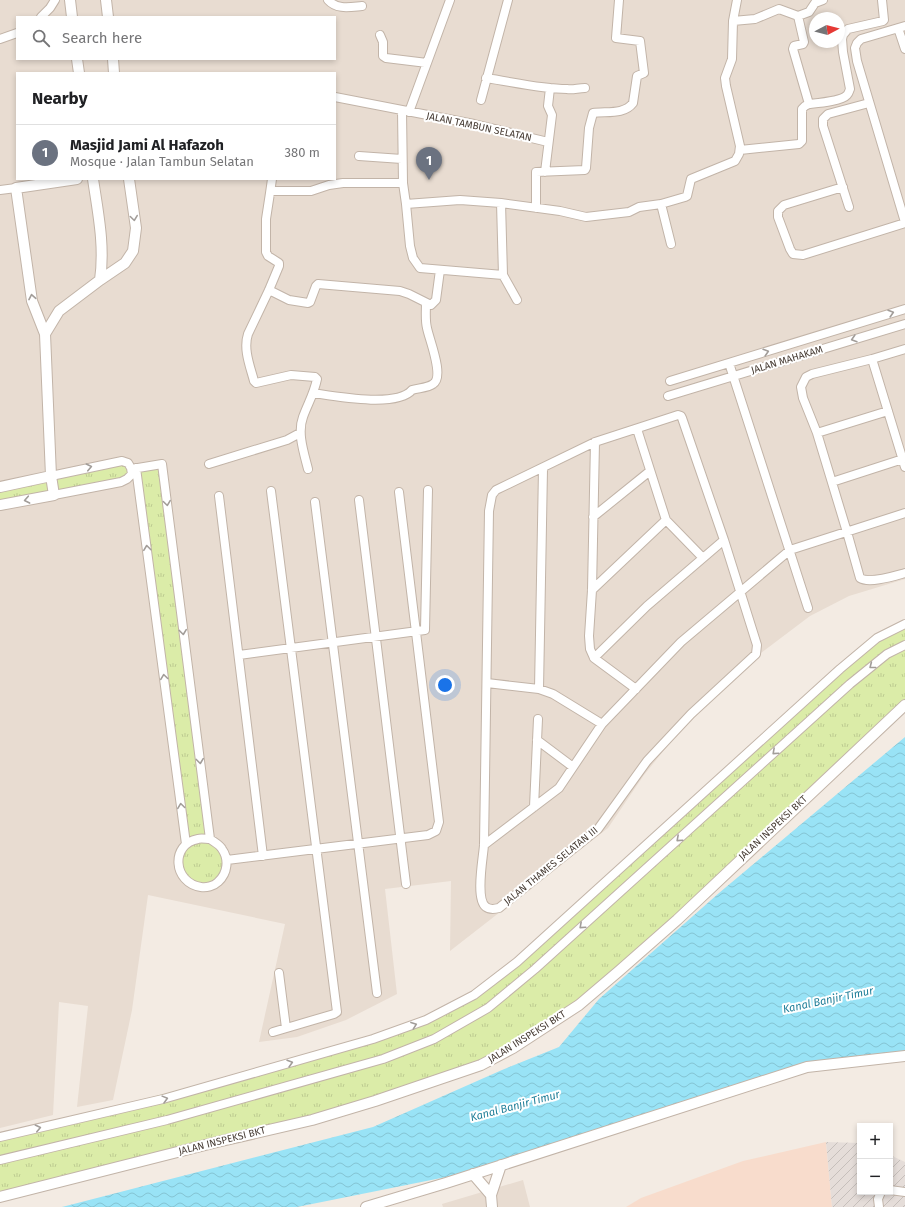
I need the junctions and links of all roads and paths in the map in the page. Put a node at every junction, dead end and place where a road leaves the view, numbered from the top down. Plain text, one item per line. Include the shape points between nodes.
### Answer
1 (55, 0) edge
2 (70, 0) edge
3 (106, 0) edge
4 (328, 0) edge
5 (450, 0) edge
6 (508, 0) edge
7 (619, 0) edge
8 (737, 0) edge
9 (823, 0) edge
10 (882, 0) edge
11 (362, 6) dead end
12 (42, 16) edge
13 (72, 16) edge
14 (108, 16) edge
15 (798, 16) junction
16 (733, 21) junction
17 (902, 27) edge
18 (16, 32) edge
19 (380, 35) dead end
20 (0, 39) edge
21 (905, 49) edge
22 (77, 60) edge
23 (113, 60) edge
24 (427, 63) junction
25 (78, 72) edge
26 (114, 72) edge
27 (486, 78) junction
28 (550, 88) junction
29 (585, 88) dead end
30 (336, 97) edge
31 (480, 100) dead end
32 (869, 103) junction
33 (809, 104) junction
34 (405, 111) junction
35 (548, 142) junction
36 (740, 150) junction
37 (359, 156) dead end
38 (402, 159) junction
39 (545, 172) junction
40 (70, 180) edge
41 (93, 180) edge
42 (129, 180) edge
43 (272, 180) edge
44 (402, 183) junction
45 (842, 187) junction
46 (16, 188) junction
47 (0, 190) edge
48 (270, 193) junction
49 (502, 203) junction
50 (406, 204) junction
51 (661, 204) junction
52 (849, 207) dead end
53 (536, 208) junction
54 (905, 222) edge
55 (671, 244) dead end
56 (440, 270) junction
57 (503, 275) junction
58 (100, 280) junction
59 (269, 290) junction
60 (517, 300) dead end
61 (426, 303) junction
62 (905, 308) edge
63 (905, 324) edge
64 (45, 334) junction
65 (905, 348) edge
66 (872, 359) junction
67 (729, 363) junction
68 (733, 376) junction
69 (670, 381) dead end
70 (313, 393) junction
71 (668, 396) dead end
72 (888, 411) junction
73 (637, 429) junction
74 (300, 433) junction
75 (817, 433) junction
76 (595, 442) junction
77 (904, 463) edge
78 (209, 464) dead end
79 (134, 469) junction
80 (308, 469) dead end
81 (543, 469) junction
82 (650, 471) junction
83 (51, 476) junction
84 (832, 482) junction
85 (0, 486) edge
86 (428, 490) dead end
87 (271, 491) dead end
88 (399, 492) dead end
89 (54, 495) junction
90 (219, 496) dead end
91 (359, 500) dead end
92 (315, 502) dead end
93 (0, 505) edge
94 (905, 513) edge
95 (593, 518) junction
96 (666, 520) junction
97 (847, 532) junction
98 (724, 540) junction
99 (790, 550) junction
100 (703, 558) junction
101 (905, 573) edge
102 (592, 590) junction
103 (740, 592) junction
104 (808, 608) dead end
105 (905, 624) edge
106 (416, 631) junction
107 (375, 636) junction
108 (332, 642) junction
109 (905, 645) edge
110 (291, 648) junction
111 (238, 655) junction
112 (594, 658) junction
113 (487, 683) junction
114 (539, 689) junction
115 (636, 689) junction
116 (905, 705) edge
117 (538, 718) dead end
118 (602, 724) junction
119 (537, 740) junction
120 (573, 767) junction
121 (534, 807) junction
122 (210, 839) junction
123 (400, 839) junction
124 (186, 844) junction
125 (358, 844) junction
126 (484, 845) junction
127 (317, 849) junction
128 (264, 856) junction
129 (227, 860) junction
130 (406, 884) dead end
131 (279, 973) dead end
132 (377, 993) dead end
133 (286, 1028) junction
134 (273, 1032) dead end
135 (905, 1056) edge
136 (0, 1137) edge
137 (0, 1160) edge
138 (501, 1165) junction
139 (473, 1174) junction
140 (893, 1190) edge
141 (905, 1192) edge
142 (491, 1195) junction
143 (880, 1195) edge
144 (0, 1197) edge
145 (366, 1207) edge
146 (492, 1207) edge
147 (879, 1207) edge

1 - 12 street
2 - 13 street
3 - 14 street
4 - 11 street via 345,8
5 - 24 street
6 - 27 street
7 - 39 street via 616,39 640,41 644,74 637,76 633,103 623,110 593,113 585,170
8 - 16 street
9 - 15 street via 815,3 810,12
10 - 33 street via 883,21 848,29 843,35 843,52 850,89 848,94 836,100
15 - 16 street via 779,9 755,19
15 - 33 street via 804,43 794,46 793,49
16 - 36 street via 732,59 725,78
17 - 21 street
17 - 32 street via 857,42 857,61
18 - 20 street
19 - 24 street via 383,56 386,58
22 - 25 street
23 - 26 street
24 - 34 street
27 - 28 street
27 - 31 street
28 - 29 street
28 - 35 street via 548,106 552,115
30 - 34 street, JALAN TAMBUN SELATAN
32 - 45 street via 828,114 823,119
32 - 54 street
33 - 36 street via 802,109 802,141 799,144
34 - 35 street, JALAN TAMBUN SELATAN
34 - 38 street
35 - 39 street
36 - 51 street via 734,161 691,179 686,197
37 - 38 street
38 - 44 street
39 - 53 street via 536,173
40 - 46 street
41 - 58 street via 102,251
42 -> 58 street via 136,228 133,251 126,263
43 - 48 street
44 - 48 street via 343,183 312,191
44 - 50 street
45 - 52 street
45 - 54 street via 784,205 778,211 793,254 802,255
46 - 47 street
64 -> 46 street via 32,301
48 - 59 street via 266,220 266,252 280,264
49 - 50 street via 460,200
49 - 53 street
49 - 57 street
50 - 56 street via 413,258 420,268
51 - 53 street via 639,207 627,212 586,217
51 - 55 street
56 - 57 street
56 - 61 street via 436,300 431,304
57 - 60 street
58 - 64 street via 59,311
59 - 61 street via 289,300 309,303 318,284 400,291
59 - 70 street via 246,340 254,381 258,383 291,375 316,377
61 - 70 street via 427,326 438,373 432,385 394,398 360,400
67 -> 62 street, JALAN MAHAKAM
63 -> 68 street, JALAN MAHAKAM
64 - 83 street
65 - 66 street
66 - 72 street
66 - 75 street via 806,377 802,383 802,393
67 - 68 street
67 - 69 street, JALAN MAHAKAM
68 - 71 street, JALAN MAHAKAM
68 - 99 street
70 - 74 street via 302,418
72 - 75 street
72 - 77 street
73 - 76 street
73 - 82 street
73 - 98 street via 681,416
74 - 78 street via 287,440
74 - 80 street
75 - 84 street
76 - 81 street
76 - 95 street
77 - 84 street
83 -> 79 street via 122,461
79 - 89 street via 132,474 121,482
79 -> 122 street via 162,464
124 -> 79 street
81 - 113 street via 496,490 490,501
81 - 114 street
82 - 95 street
82 - 96 street
83 - 85 street
83 - 89 street
84 - 97 street
86 - 106 street via 425,630
87 - 110 street
88 - 106 street
89 -> 93 street
90 - 111 street
91 - 107 street
92 - 108 street
94 - 97 street
95 - 102 street
96 - 100 street
96 - 102 street
97 - 99 street
97 - 101 street via 860,578 875,580
98 - 100 street
98 - 103 street
99 - 103 street
99 - 104 street
100 - 112 street via 647,606
102 - 112 street via 589,636
103 - 115 street via 681,642
103 - 126 street, JALAN THAMES SELATAN III via 757,645 756,654 691,714 647,761 598,829 498,908 491,909 486,908 480,894
136 -> 105 street via 163,1099 373,1039 426,1020 474,995 523,957 840,669 877,638
106 - 107 street
106 - 123 street via 439,822 436,831 428,835
107 - 108 street
107 - 123 street
108 - 110 street
108 - 125 street
109 -> 137 street via 887,654 850,684 536,969 488,1008 434,1039 384,1059 168,1120
110 - 111 street
110 - 127 street
111 - 128 street
112 - 115 street
113 - 114 street
113 - 126 street
114 - 118 street via 553,694
115 - 118 street
116 - 144 street, JALAN INSPEKSI BKT via 677,920 619,971 579,1005 513,1048 481,1065 312,1120
117 - 119 street
118 - 120 street
119 - 120 street
119 - 121 street
120 - 121 street via 559,788
121 - 126 street
122 - 124 street via 197,839
122 - 129 street via 221,847
123 - 125 street
123 - 130 street
124 - 129 street via 179,855 178,867 183,879 193,886 206,888 217,883 225,873
125 - 127 street
125 - 132 street
127 - 128 street
127 - 133 street via 337,1012
128 - 129 street
131 - 133 street
133 - 134 street
135 - 138 street via 807,1068
138 - 139 street
138 - 142 street
139 - 142 street
139 - 145 street
140 - 141 street
142 - 146 street
143 - 147 street

